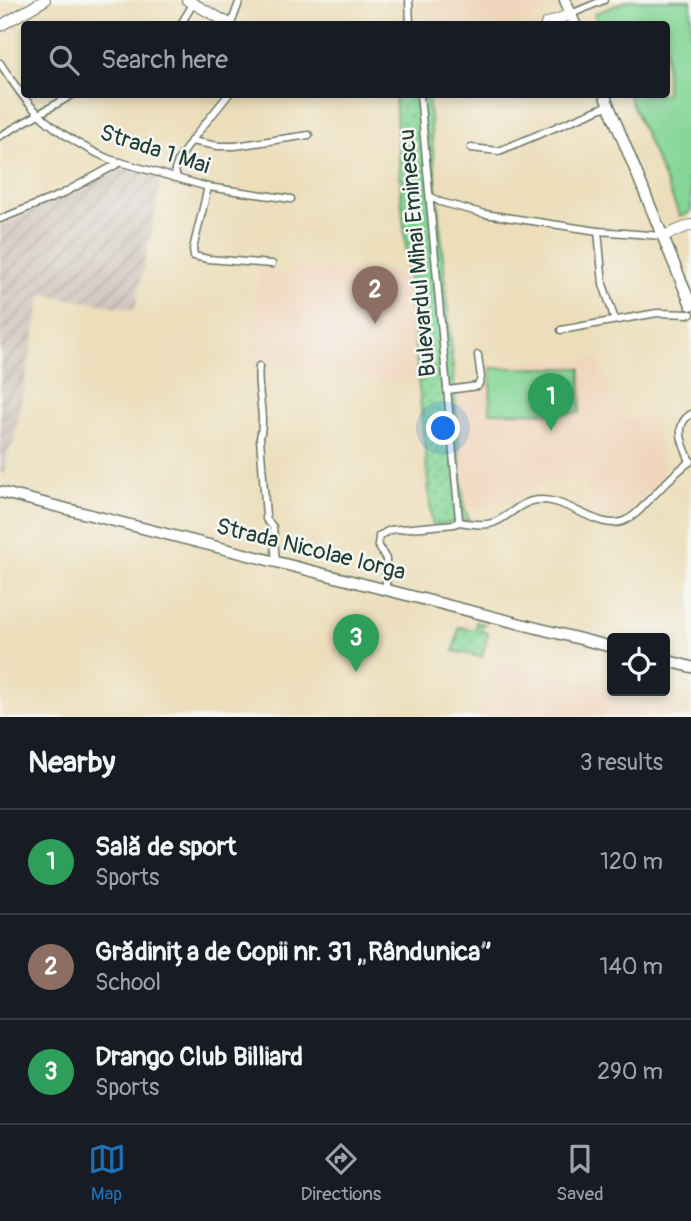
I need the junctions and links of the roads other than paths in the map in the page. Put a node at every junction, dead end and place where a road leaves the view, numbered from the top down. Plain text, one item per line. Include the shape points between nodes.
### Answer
1 (45, 0) edge
2 (240, 0) edge
3 (409, 0) edge
4 (565, 0) edge
5 (604, 0) edge
6 (190, 2) edge
7 (573, 19) edge
8 (182, 21) edge
9 (225, 21) edge
10 (231, 21) edge
11 (410, 21) edge
12 (0, 26) edge
13 (0, 63) edge
14 (21, 93) edge
15 (25, 98) edge
16 (68, 98) edge
17 (226, 98) edge
18 (420, 98) edge
19 (606, 100) edge
20 (40, 115) junction
21 (309, 135) dead end
22 (0, 136) edge
23 (191, 141) junction
24 (471, 148) dead end
25 (121, 162) junction
26 (177, 178) junction
27 (208, 187) junction
28 (430, 195) junction
29 (291, 199) dead end
30 (0, 219) edge
31 (691, 225) edge
32 (598, 231) junction
33 (663, 236) junction
34 (272, 264) dead end
35 (691, 305) edge
36 (691, 314) edge
37 (615, 320) junction
38 (561, 330) dead end
39 (478, 355) dead end
40 (259, 366) dead end
41 (448, 390) junction
42 (691, 414) edge
43 (690, 461) edge
44 (0, 492) edge
45 (458, 522) junction
46 (276, 562) junction
47 (386, 590) junction
48 (607, 646) edge
49 (670, 661) edge
50 (691, 667) edge

1 - 12 street
2 - 10 street
3 - 11 street
4 - 7 main road
5 - 7 street
6 - 8 street
6 - 9 street
13 - 14 street, Strada 1 Mai
15 - 20 street, Strada 1 Mai
16 - 20 street
17 - 23 street
18 - 28 street, Bulevardul Mihai Eminescu
19 - 24 street via 499,151
19 - 33 main road
20 - 22 street
20 - 25 street, Strada 1 Mai via 89,149
21 - 23 street via 234,146
23 - 26 street via 176,166
25 - 26 street, Strada 1 Mai
25 - 30 street via 60,195
26 - 27 street, Strada 1 Mai
27 - 29 street, Strada 1 Mai
27 - 34 street via 193,255
28 - 32 street via 485,214
28 - 41 street, Bulevardul Mihai Eminescu
31 - 33 street
32 - 33 street
32 - 37 street via 603,284
33 - 35 main road
36 - 37 street via 657,313
37 - 38 street
39 - 41 street via 478,386
40 - 46 street via 266,519 273,527
41 - 45 street, Bulevardul Mihai Eminescu
42 - 43 street via 683,420 681,430
43 - 45 street via 622,523 607,523 547,500 533,500 489,524
44 - 46 main road, Strada Nicolae Iorga
45 - 47 street via 390,530 379,536 378,545 386,559
46 - 47 main road, Strada Nicolae Iorga
47 - 48 main road, Strada Nicolae Iorga
49 - 50 main road

